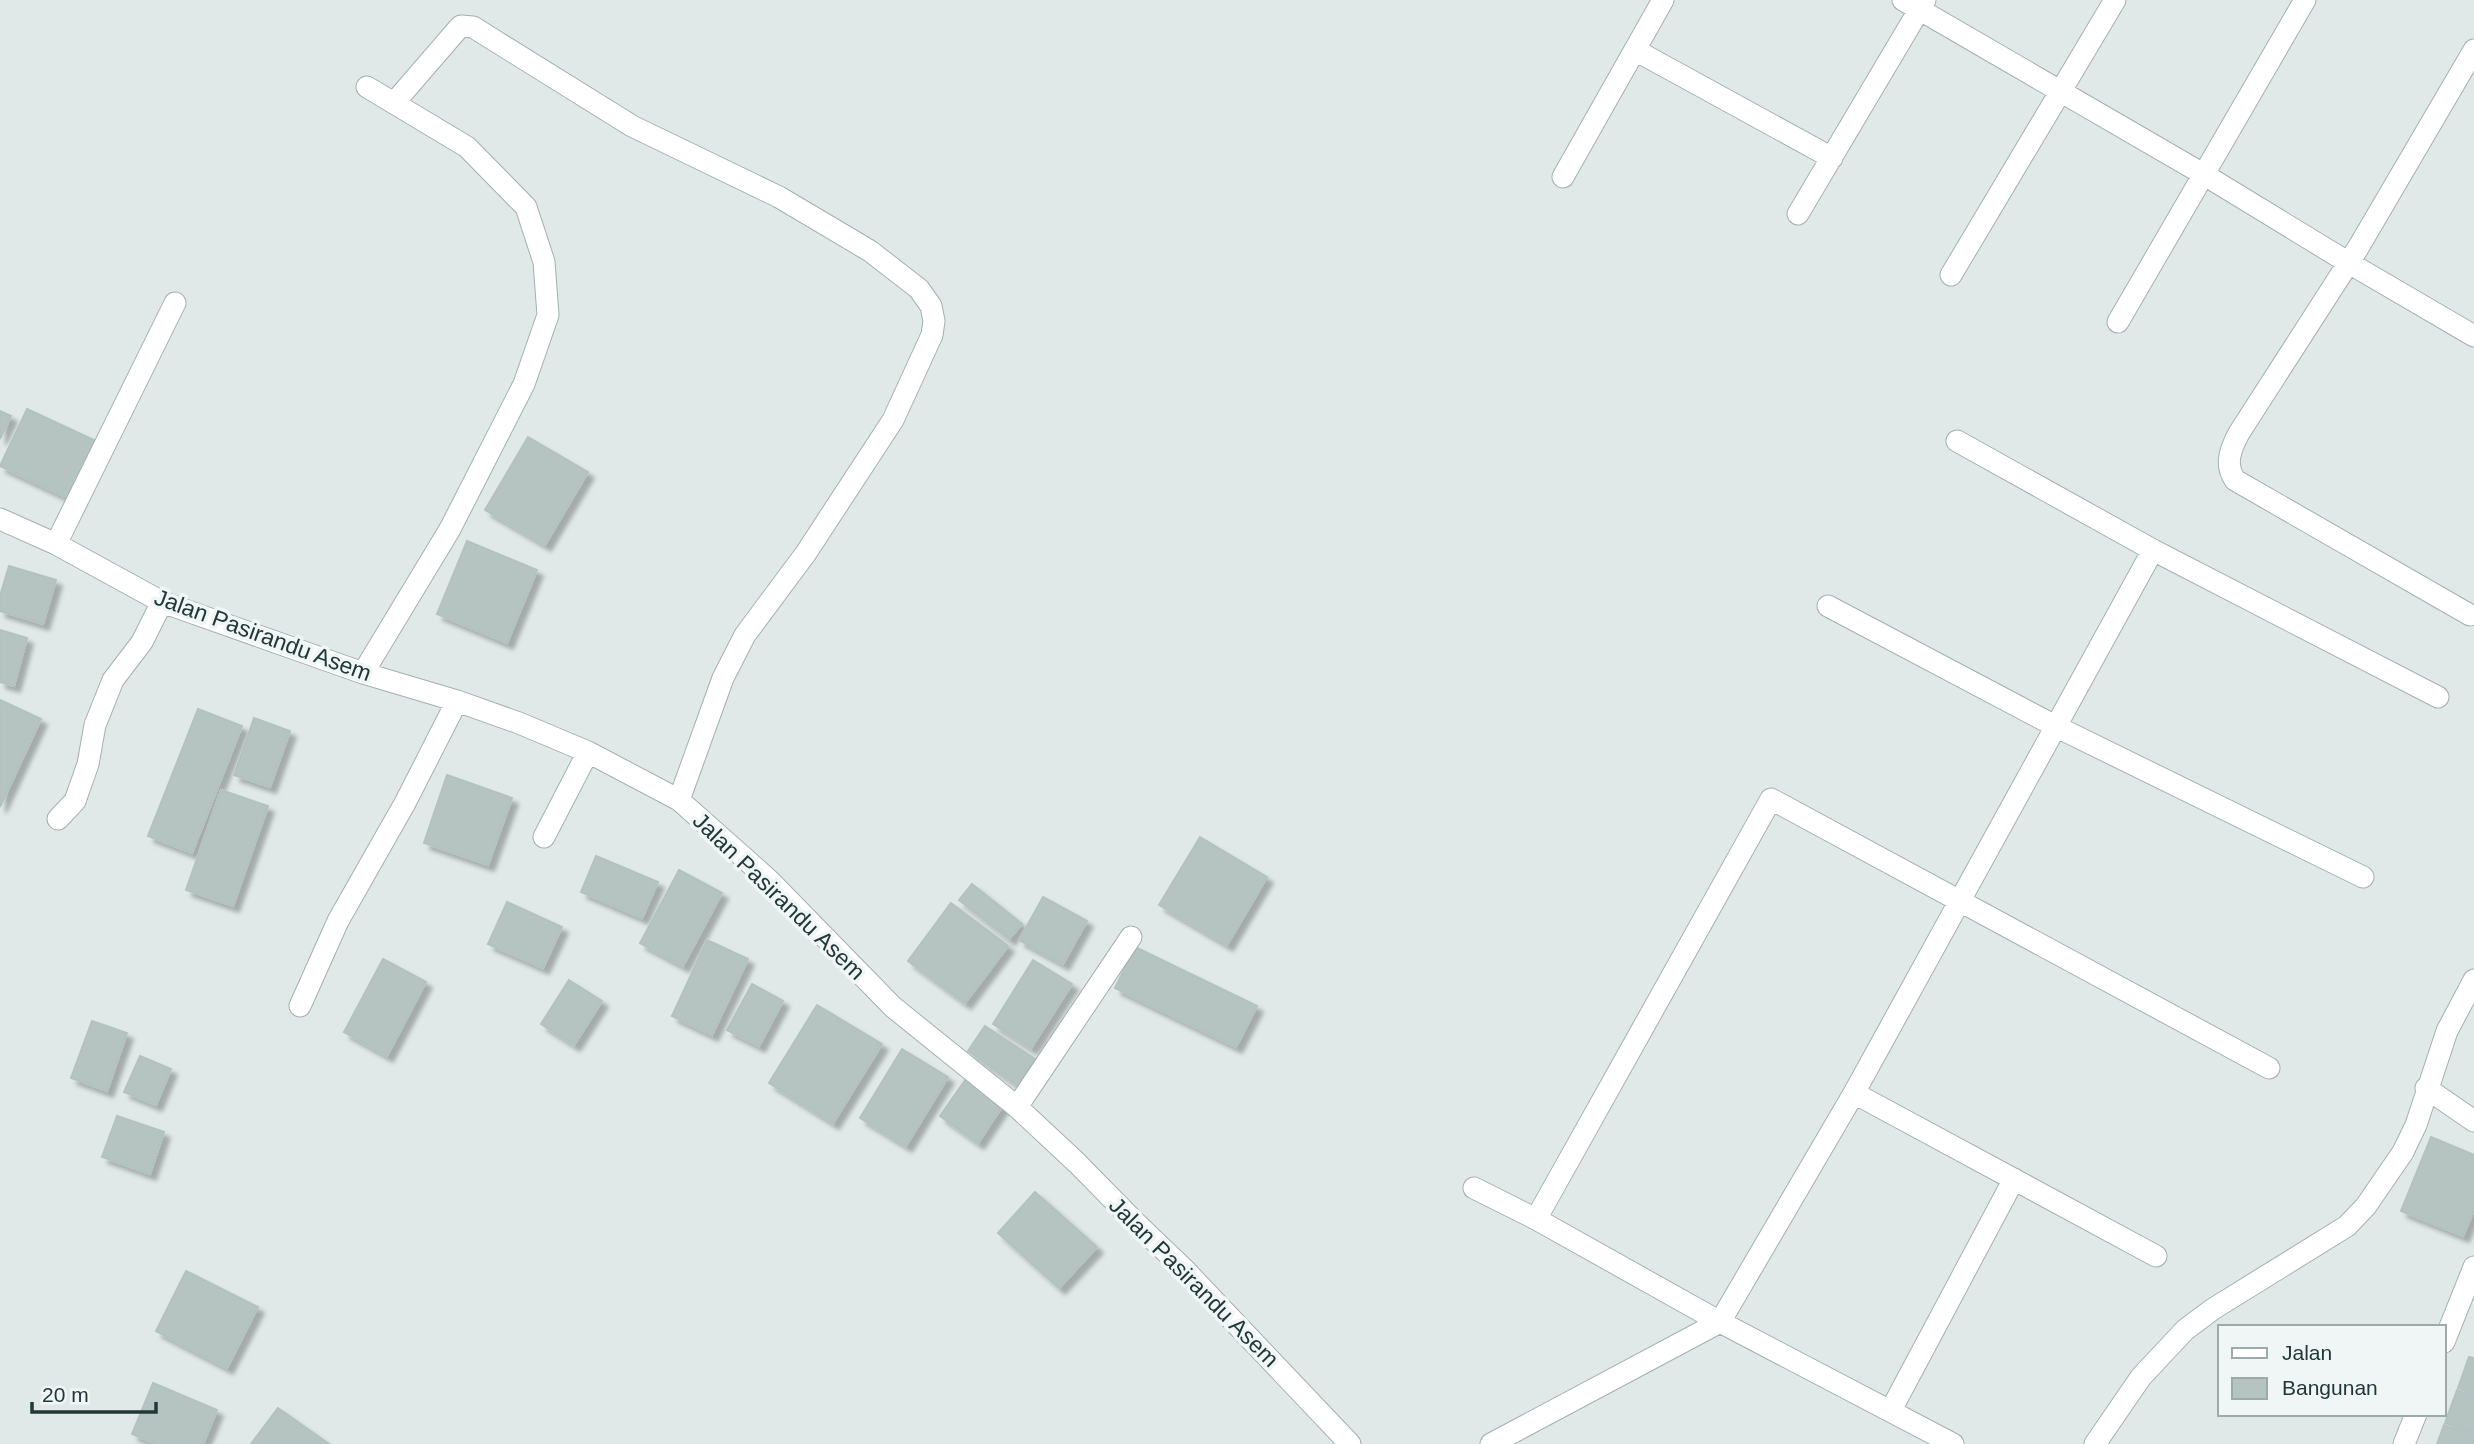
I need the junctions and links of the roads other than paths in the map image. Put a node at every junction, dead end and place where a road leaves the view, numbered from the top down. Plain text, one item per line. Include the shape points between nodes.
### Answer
1 (1663, 0) edge
2 (2115, 0) edge
3 (2305, 0) edge
4 (1916, 3) edge
5 (1636, 50) junction
6 (2474, 50) edge
7 (367, 87) dead end
8 (2060, 91) junction
9 (394, 103) junction
10 (1832, 158) junction
11 (2203, 174) junction
12 (1563, 177) dead end
13 (1798, 214) dead end
14 (2349, 263) junction
15 (1951, 275) dead end
16 (175, 303) dead end
17 (2118, 322) dead end
18 (2474, 336) edge
19 (1957, 442) dead end
20 (0, 519) edge
21 (56, 544) junction
22 (2153, 550) junction
23 (162, 602) junction
24 (1828, 606) dead end
25 (2470, 615) dead end
26 (363, 673) junction
27 (2438, 697) dead end
28 (457, 701) junction
29 (2057, 727) junction
30 (588, 752) junction
31 (679, 800) junction
32 (58, 819) dead end
33 (544, 837) dead end
34 (2362, 877) dead end
35 (1960, 901) junction
36 (1130, 937) dead end
37 (2474, 980) edge
38 (300, 1006) dead end
39 (2269, 1068) dead end
40 (2426, 1088) junction
41 (1854, 1093) junction
42 (1017, 1107) junction
43 (2474, 1121) edge
44 (2014, 1179) junction
45 (1474, 1188) dead end
46 (1535, 1219) junction
47 (2156, 1256) dead end
48 (2474, 1267) edge
49 (1720, 1322) junction
50 (2446, 1337) edge
51 (1891, 1410) junction
52 (2415, 1416) edge
53 (1350, 1444) edge
54 (1491, 1444) edge
55 (1953, 1444) edge
56 (2095, 1444) edge
57 (2404, 1444) edge

1 - 5 street
2 - 8 street
3 - 11 street
4 - 8 street
4 - 10 street
5 - 10 street
5 - 12 street
6 - 14 street
7 - 9 street
8 - 11 street
8 - 15 street
9 - 26 street via 467,147 526,207 544,262 548,315 524,384 450,529
9 - 31 street via 461,26 473,27 632,126 779,197 870,251 919,289 931,306 932,335 893,420 746,635 723,678
10 - 13 street
11 - 14 street
11 - 17 street
14 - 18 street
14 - 25 street via 2239,433 2230,456 2230,472 2235,480
16 - 21 street
19 - 22 street
20 - 21 street, Jalan Pasirandu Asem
21 - 23 street, Jalan Pasirandu Asem
22 - 27 street
22 - 29 street
23 - 26 street, Jalan Pasirandu Asem
23 - 32 street via 142,642 114,680 75,801
24 - 29 street
26 - 28 street, Jalan Pasirandu Asem
28 - 30 street, Jalan Pasirandu Asem
28 - 38 street via 338,921
29 - 34 street
29 - 35 street
30 - 31 street, Jalan Pasirandu Asem
30 - 33 street
31 - 42 street, Jalan Pasirandu Asem via 770,881 893,1007
35 - 39 street
35 - 41 street
35 - 46 street via 1773,798 1768,800
36 - 42 street
37 - 40 street via 2447,1031
40 - 43 street
40 - 56 street via 2403,1152 2366,1206 2347,1226 2185,1330 2141,1377
41 - 44 street
41 - 49 street
42 - 53 street, Jalan Pasirandu Asem via 1184,1269
44 - 47 street
44 - 51 street
45 - 46 street
46 - 49 street
48 - 50 street
49 - 51 street
49 - 54 street
51 - 55 street
52 - 57 street

